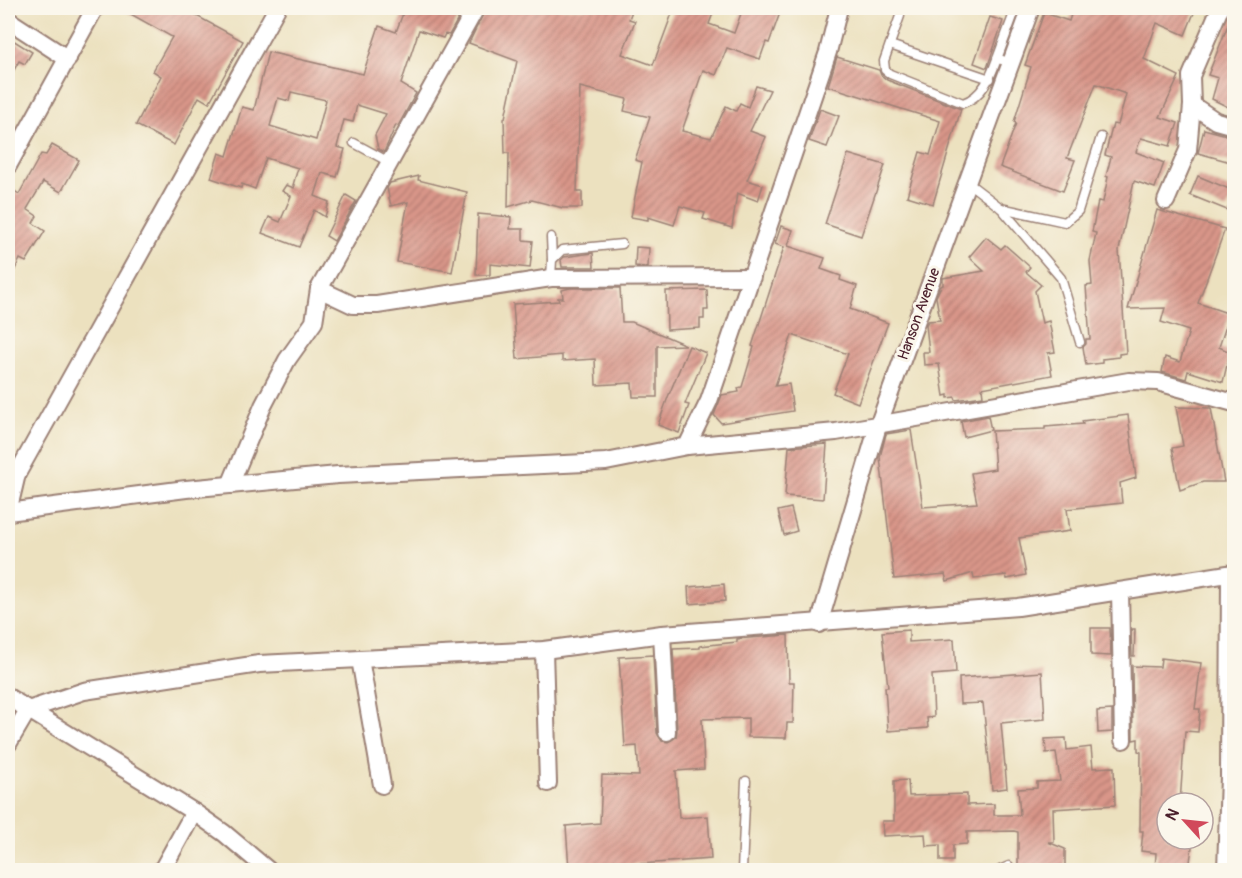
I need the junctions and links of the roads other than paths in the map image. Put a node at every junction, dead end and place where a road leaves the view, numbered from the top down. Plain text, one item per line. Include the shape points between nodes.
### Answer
1 (95, 8) edge
2 (277, 8) edge
3 (476, 8) edge
4 (838, 8) edge
5 (1016, 8) edge
6 (1031, 8) edge
7 (1220, 8) edge
8 (900, 16) dead end
9 (8, 20) edge
10 (890, 45) junction
11 (68, 59) junction
12 (1005, 60) junction
13 (990, 79) junction
14 (1192, 105) junction
15 (1234, 126) edge
16 (1101, 137) dead end
17 (354, 144) dead end
18 (389, 162) junction
19 (8, 166) edge
20 (968, 182) junction
21 (1166, 201) dead end
22 (1001, 208) junction
23 (551, 237) dead end
24 (622, 244) dead end
25 (552, 260) junction
26 (752, 277) junction
27 (551, 278) junction
28 (320, 289) junction
29 (1080, 342) dead end
30 (1234, 403) edge
31 (878, 426) junction
32 (687, 446) junction
33 (230, 485) junction
34 (8, 512) edge
35 (1232, 573) edge
36 (1120, 591) junction
37 (819, 624) junction
38 (662, 634) junction
39 (544, 650) junction
40 (360, 659) junction
41 (8, 697) edge
42 (28, 710) junction
43 (667, 732) dead end
44 (1123, 740) dead end
45 (8, 744) edge
46 (746, 782) dead end
47 (548, 783) dead end
48 (382, 785) dead end
49 (194, 812) junction
50 (1010, 866) dead end
51 (162, 870) edge
52 (268, 870) edge
53 (742, 870) edge
54 (1000, 870) edge
55 (1226, 870) edge

1 - 11 street
2 - 34 street via 17,474
3 - 18 street
4 - 26 street via 828,52
5 - 12 lane
6 - 12 street, Hanson Avenue
7 - 14 street via 1191,76
8 - 10 lane
9 - 11 street
10 - 13 lane
10 - 13 lane via 884,62 890,74 963,103
11 - 19 street
12 - 13 lane
12 - 20 street, Hanson Avenue
14 - 15 street via 1216,122
14 - 21 street via 1188,150
16 - 22 lane via 1078,211 1065,222
17 - 18 lane
18 - 28 street
20 - 22 lane
20 - 31 street, Hanson Avenue
22 - 29 lane via 1061,278
23 - 25 lane
24 - 25 lane via 562,250
25 - 27 lane
26 - 27 street
26 - 32 street via 709,401
27 - 28 street via 377,305 353,305
28 - 33 street via 314,322 287,360 263,406
30 - 31 street via 1158,382 1130,381
31 - 32 street
31 - 37 street, Hanson Avenue
32 - 33 street via 606,462 338,475
33 - 34 street
35 - 36 street
35 - 55 street
36 - 37 street via 1018,607
36 - 44 street
37 - 38 street
38 - 39 street
38 - 43 street
39 - 40 street
39 - 47 street
40 - 42 street via 259,664 84,691
40 - 48 street
41 - 42 street
42 - 45 street
42 - 49 street
46 - 53 lane
49 - 51 street
49 - 52 street
50 - 54 lane

